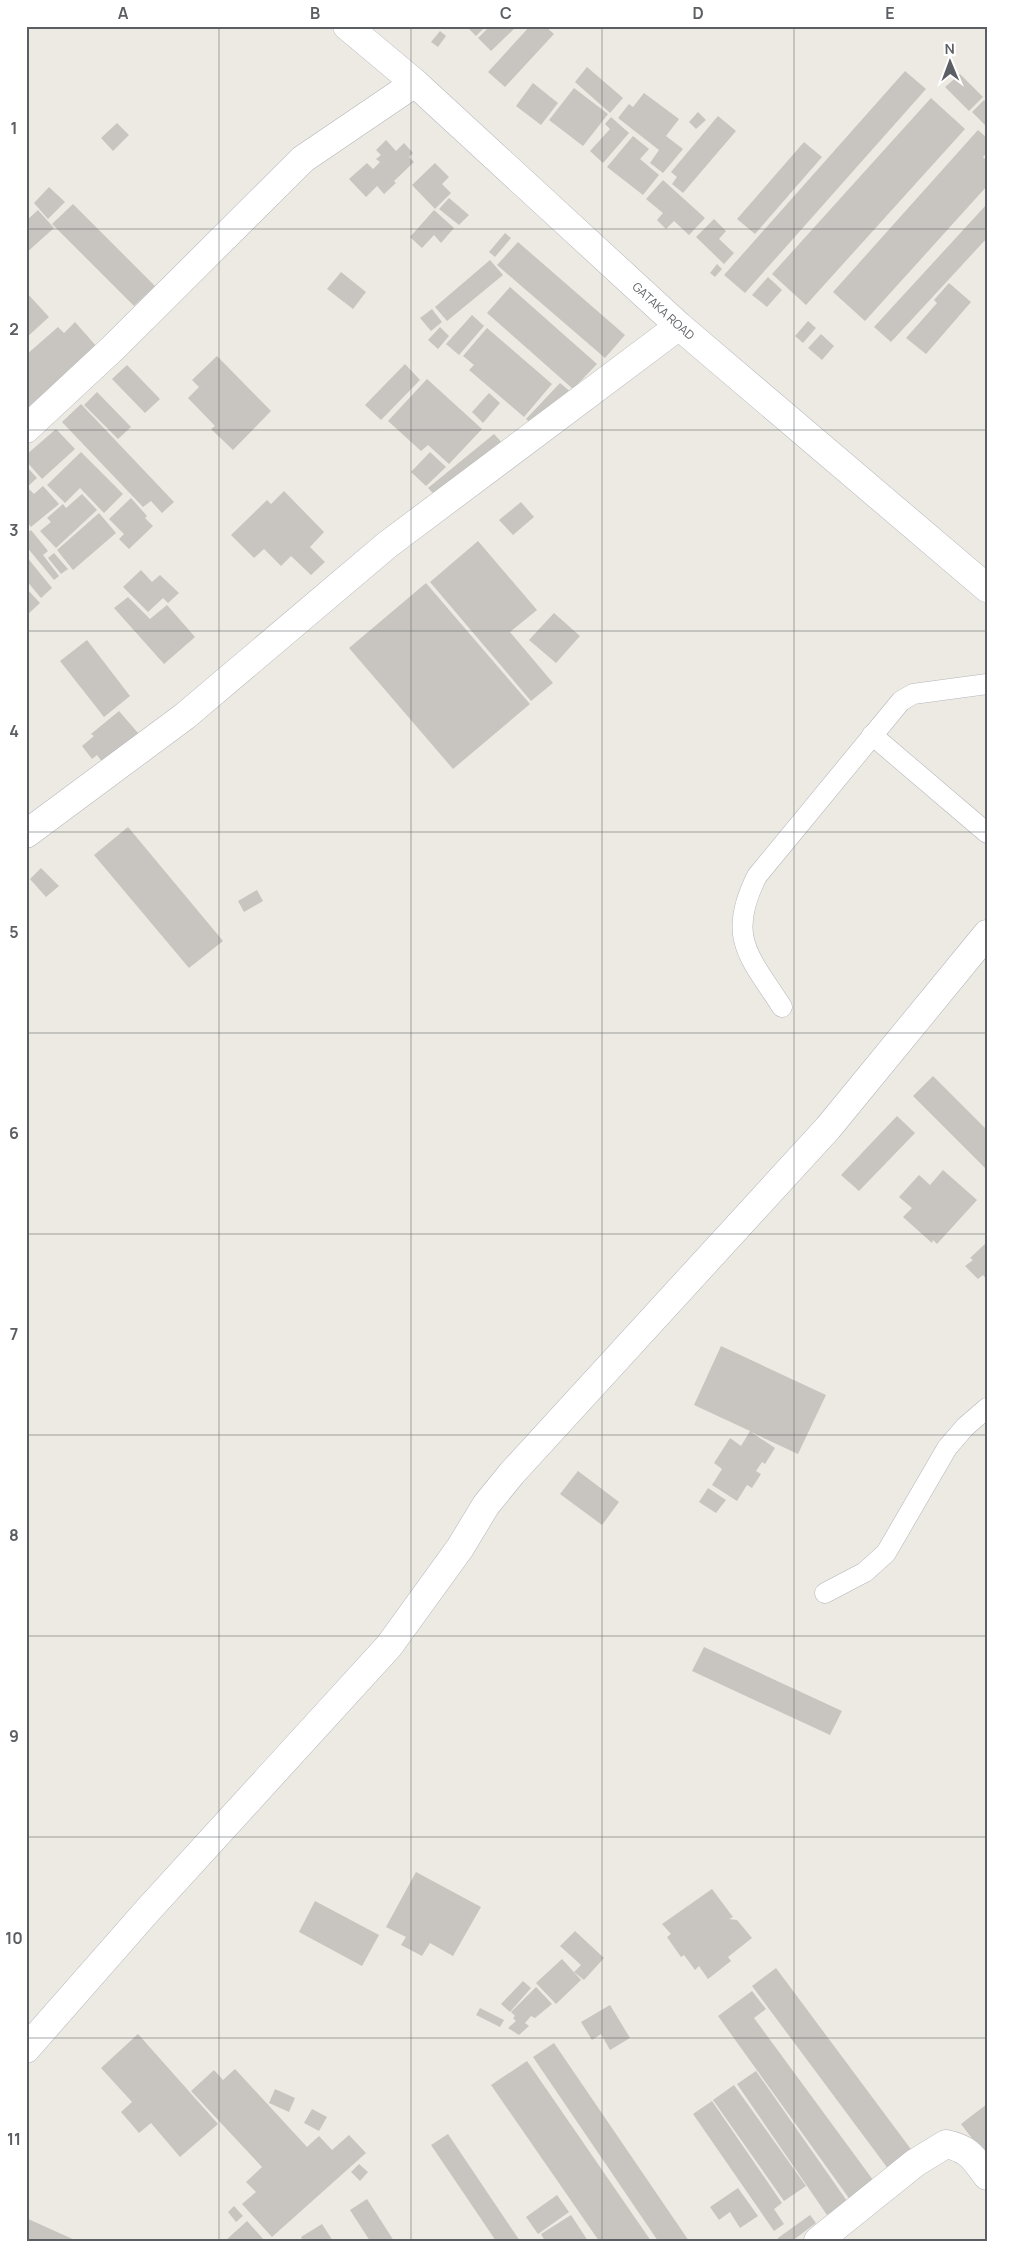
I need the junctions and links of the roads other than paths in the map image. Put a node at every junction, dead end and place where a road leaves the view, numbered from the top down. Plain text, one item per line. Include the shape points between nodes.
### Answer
1 (347, 26) edge
2 (415, 83) junction
3 (679, 326) junction
4 (26, 429) edge
5 (987, 588) edge
6 (987, 684) edge
7 (872, 736) junction
8 (987, 833) edge
9 (26, 834) edge
10 (987, 934) edge
11 (782, 1007) dead end
12 (987, 1408) edge
13 (825, 1593) dead end
14 (26, 2049) edge
15 (987, 2176) edge
16 (818, 2241) edge

1 - 2 street, GATAKA ROAD
2 - 3 street, GATAKA ROAD
2 - 4 street via 302,159 113,348
3 - 5 street, GATAKA ROAD
3 - 9 street via 387,545 185,716
6 - 7 lane via 913,694 901,701
7 - 8 lane
7 - 11 lane via 757,876 748,894 742,936 749,956
10 - 14 street via 828,1128 512,1473 389,1646
12 - 13 lane via 965,1426 947,1448 886,1553 865,1572
15 - 16 street via 971,2154 946,2144 915,2163

